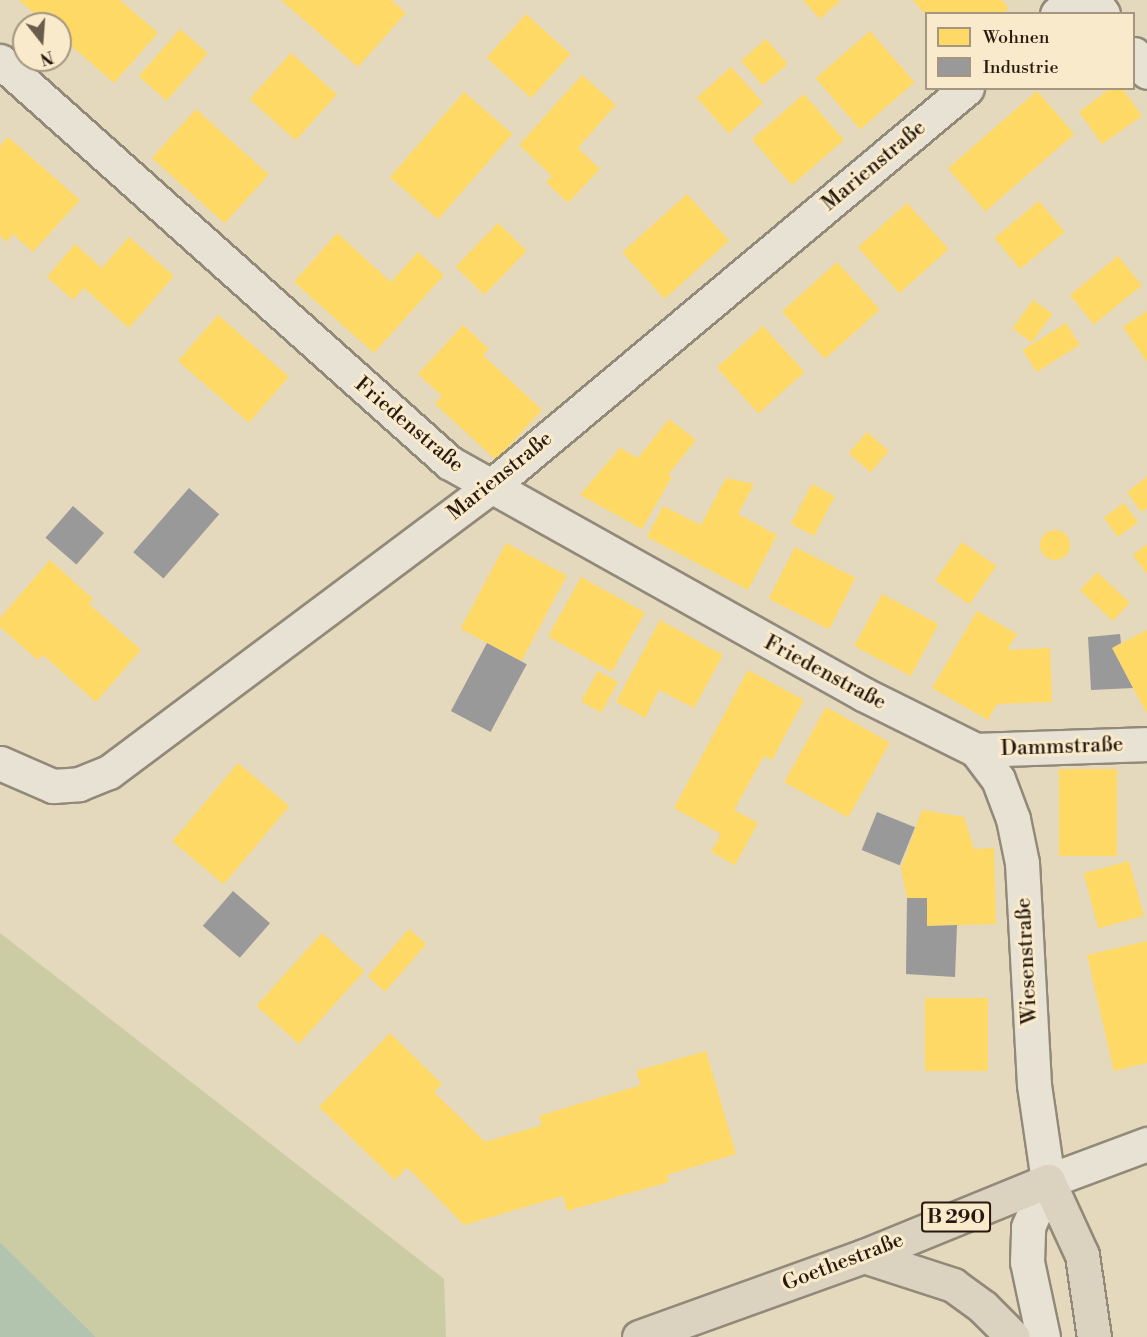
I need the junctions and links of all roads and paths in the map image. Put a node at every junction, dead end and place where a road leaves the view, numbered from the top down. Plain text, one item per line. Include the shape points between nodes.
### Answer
1 (1073, 0) edge
2 (1059, 12) edge
3 (1135, 55) edge
4 (0, 61) edge
5 (1147, 72) edge
6 (965, 90) edge
7 (489, 488) junction
8 (1147, 744) edge
9 (976, 750) junction
10 (0, 763) edge
11 (1147, 1144) edge
12 (1048, 1181) junction
13 (864, 1256) junction
14 (639, 1337) edge
15 (1013, 1337) edge
16 (1043, 1337) edge
17 (1094, 1337) edge

1 - 2 street
3 - 5 street
4 - 7 street, Friedenstraße via 450,463
6 - 7 street, Marienstraße
7 - 9 street, Friedenstraße via 863,694
7 - 10 street, Marienstraße via 109,772 79,784 53,786
8 - 9 street, Dammstraße
9 - 12 street, Wiesenstraße via 998,779 1023,863 1034,1085
11 - 12 street, Goethestraße
12 - 13 main road, Goethestraße / B 290
12 - 16 street via 1028,1227 1027,1239 1027,1262
12 - 17 main road via 1082,1255
13 - 14 main road, Goethestraße
13 - 15 main road via 953,1285 983,1307

